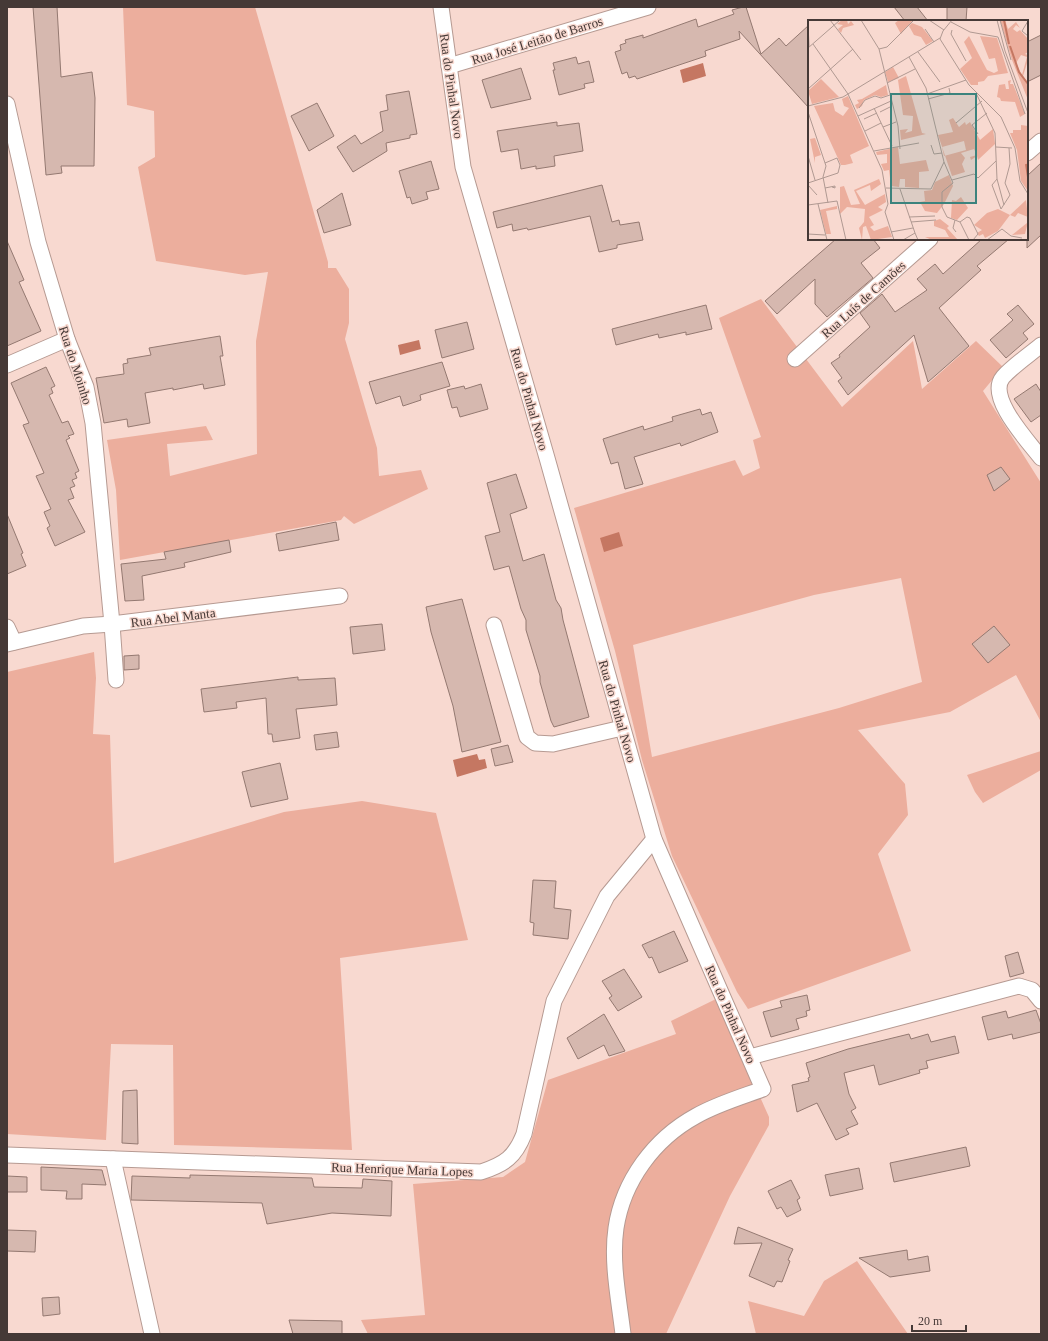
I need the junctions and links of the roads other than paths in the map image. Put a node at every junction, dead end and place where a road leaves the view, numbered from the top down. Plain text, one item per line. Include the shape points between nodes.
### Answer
1 (441, 7) edge
2 (648, 7) edge
3 (449, 66) junction
4 (7, 104) edge
5 (1041, 141) edge
6 (12, 150) edge
7 (1028, 152) edge
8 (929, 240) edge
9 (68, 339) junction
10 (1041, 345) edge
11 (795, 359) dead end
12 (7, 365) edge
13 (1041, 458) edge
14 (340, 596) dead end
15 (112, 624) junction
16 (494, 625) dead end
17 (7, 628) edge
18 (10, 643) edge
19 (116, 680) dead end
20 (622, 728) junction
21 (654, 838) junction
22 (1041, 1001) edge
23 (750, 1057) junction
24 (7, 1155) edge
25 (113, 1159) junction
26 (152, 1334) edge
27 (623, 1334) edge

1 - 3 street, Rua do Pinhal Novo
2 - 3 street, Rua José Leitão de Barros
3 - 20 street, Rua do Pinhal Novo via 463,167
4 - 6 street, Rua do Moinho
5 - 7 street
6 - 9 street, Rua do Moinho
8 - 11 street, Rua Luís de Camões
9 - 12 street
9 - 15 street, Rua do Moinho via 86,387 93,423
10 - 13 street via 1002,378 999,391 1005,411
14 - 15 street, Rua Abel Manta
15 - 18 street, Rua Abel Manta via 83,626
15 - 19 street, Rua do Moinho
16 - 20 street via 527,737 535,743 553,744
17 - 18 street
20 - 21 street, Rua do Pinhal Novo
21 - 23 street, Rua do Pinhal Novo
21 - 25 street, Rua Henrique Maria Lopes via 607,896 554,1002 524,1134 510,1158 498,1167 481,1172
22 - 23 street via 1032,990 1019,986
23 - 27 street, Rua do Pinhal Novo via 764,1089 695,1116 673,1131 651,1152 632,1179 624,1197 616,1228 615,1256
24 - 25 street, Rua Henrique Maria Lopes
25 - 26 street

